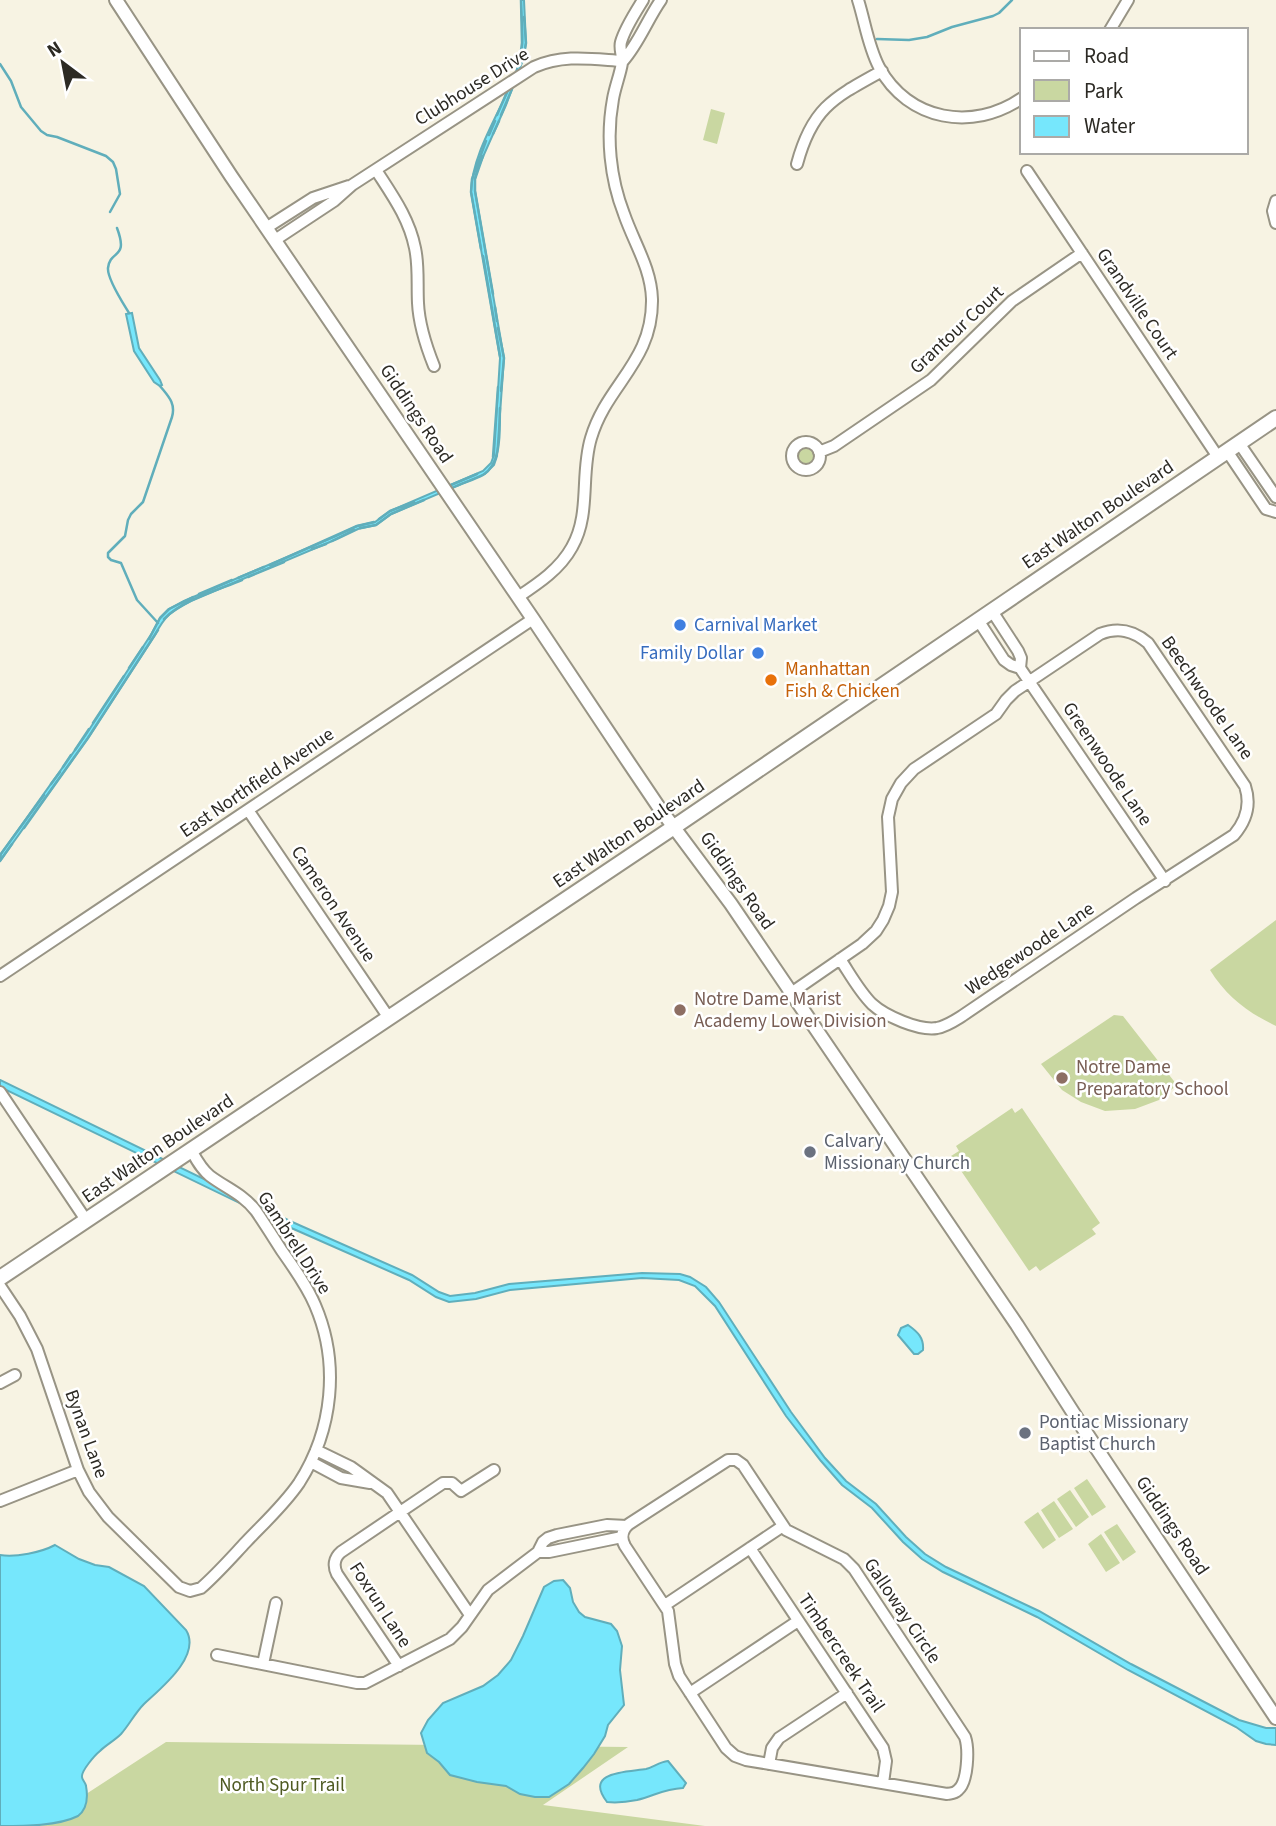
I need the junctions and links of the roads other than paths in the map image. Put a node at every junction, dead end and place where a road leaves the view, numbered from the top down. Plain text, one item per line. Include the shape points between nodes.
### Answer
1 (116, 0) edge
2 (643, 0) edge
3 (858, 0) edge
4 (1128, 0) edge
5 (658, 4) edge
6 (1111, 28) edge
7 (622, 61) junction
8 (882, 71) junction
9 (1020, 99) edge
10 (797, 164) dead end
11 (376, 170) junction
12 (1027, 171) dead end
13 (352, 185) junction
14 (1276, 201) edge
15 (1276, 223) edge
16 (266, 228) junction
17 (275, 240) junction
18 (1082, 253) junction
19 (434, 366) dead end
20 (1276, 418) edge
21 (1239, 443) junction
22 (819, 452) dead end
23 (1222, 454) junction
24 (1276, 497) edge
25 (1276, 512) edge
26 (518, 597) junction
27 (992, 611) junction
28 (533, 619) junction
29 (978, 620) junction
30 (1020, 668) junction
31 (1030, 681) junction
32 (248, 810) junction
33 (1243, 822) joint
34 (674, 827) junction
35 (1165, 881) junction
36 (840, 959) junction
37 (0, 976) edge
38 (791, 993) junction
39 (389, 1018) junction
40 (0, 1092) edge
41 (191, 1150) junction
42 (86, 1220) junction
43 (0, 1278) edge
44 (0, 1286) edge
45 (15, 1375) dead end
46 (0, 1382) edge
47 (316, 1450) junction
48 (311, 1462) junction
49 (494, 1469) dead end
50 (78, 1470) junction
51 (373, 1484) junction
52 (0, 1501) edge
53 (401, 1512) junction
54 (783, 1526) junction
55 (624, 1531) junction
56 (750, 1548) junction
57 (203, 1587) joint
58 (276, 1603) dead end
59 (665, 1605) junction
60 (470, 1615) junction
61 (798, 1620) junction
62 (217, 1655) dead end
63 (263, 1664) junction
64 (399, 1666) junction
65 (690, 1693) junction
66 (847, 1693) junction
67 (1276, 1718) edge
68 (769, 1764) junction
69 (883, 1783) junction

1 - 16 street, Giddings Road
2 - 5 street
2 - 7 street via 620,44
3 - 8 street
4 - 6 street
5 - 7 street
7 - 11 street, Clubhouse Drive via 574,57 534,67
7 - 26 street via 611,115 611,164 624,215 648,274 650,324 639,357 607,402 592,434 582,520 575,541 554,571
8 - 9 street via 910,102 952,117 992,114
8 - 10 street via 825,108 803,142
11 - 13 street, Clubhouse Drive
11 - 19 street via 411,233 420,320
12 - 18 street, Grandville Court
13 - 16 street, Clubhouse Drive via 313,198
13 - 17 street, Clubhouse Drive
14 - 15 street
16 - 17 street, Giddings Road
17 - 26 street, Giddings Road
18 - 22 street, Grantour Court via 1012,301 928,383
18 - 23 street, Grandville Court
20 - 21 main road, East Walton Boulevard
21 - 23 main road, East Walton Boulevard
21 - 24 street
23 - 25 street, Grandville Court via 1266,509
23 - 27 main road, East Walton Boulevard
26 - 28 street, Giddings Road
27 - 29 main road, East Walton Boulevard
27 - 30 street, Greenwoode Lane via 1018,651
28 - 32 street, East Northfield Avenue
28 - 34 street, Giddings Road
29 - 30 street, Greenwoode Lane via 1004,660
29 - 34 main road, East Walton Boulevard
30 - 31 street, Greenwoode Lane
31 - 33 street, Beechwoode Lane via 1103,633 1122,630 1139,636 1152,648 1242,780 1248,798
31 - 35 street, Greenwoode Lane
31 - 36 street, Beechwoode Lane via 996,714 914,769 898,788 888,817 889,906 871,936
32 - 37 street, East Northfield Avenue
32 - 39 street, Cameron Avenue
33 - 35 street, Wedgewoode Lane via 1228,840
34 - 38 street, Giddings Road
34 - 39 main road, East Walton Boulevard
35 - 36 street, Wedgewoode Lane via 940,1027 918,1026 878,1009
36 - 38 street, Beechwoode Lane
38 - 67 street, Giddings Road via 1010,1314
39 - 41 main road, East Walton Boulevard
40 - 42 street
41 - 42 main road, East Walton Boulevard
41 - 47 street, Gambrell Drive via 206,1173 256,1211 316,1307 327,1345 330,1385
42 - 43 main road, East Walton Boulevard
44 - 50 street, Bynan Lane via 37,1349
45 - 46 street
47 - 48 street, Gambrell Drive
47 - 51 street
48 - 51 street via 341,1478
48 - 57 street, Gambrell Drive via 280,1507
49 - 53 street via 461,1491 455,1484 443,1483
50 - 52 street
50 - 57 street, Bynan Lane via 104,1513 179,1587 190,1591
51 - 53 street via 387,1493
53 - 60 street
53 - 64 street, Foxrun Lane via 338,1554 334,1565
54 - 55 street, Galloway Circle via 743,1465 731,1460
54 - 56 street
54 - 69 street, Galloway Circle via 851,1566 965,1737 968,1755 957,1791 947,1794
55 - 59 street, Galloway Circle via 625,1546
55 - 60 street via 538,1552 491,1587
56 - 59 street
56 - 61 street, Timbercreek Trail
58 - 63 street
59 - 65 street, Galloway Circle via 676,1668
60 - 64 street via 450,1639
61 - 65 street
61 - 66 street, Timbercreek Trail
62 - 63 street
63 - 64 street via 360,1684
65 - 68 street, Galloway Circle via 730,1752 743,1760
66 - 68 street via 779,1738
66 - 69 street, Timbercreek Trail via 885,1751
68 - 69 street, Galloway Circle

